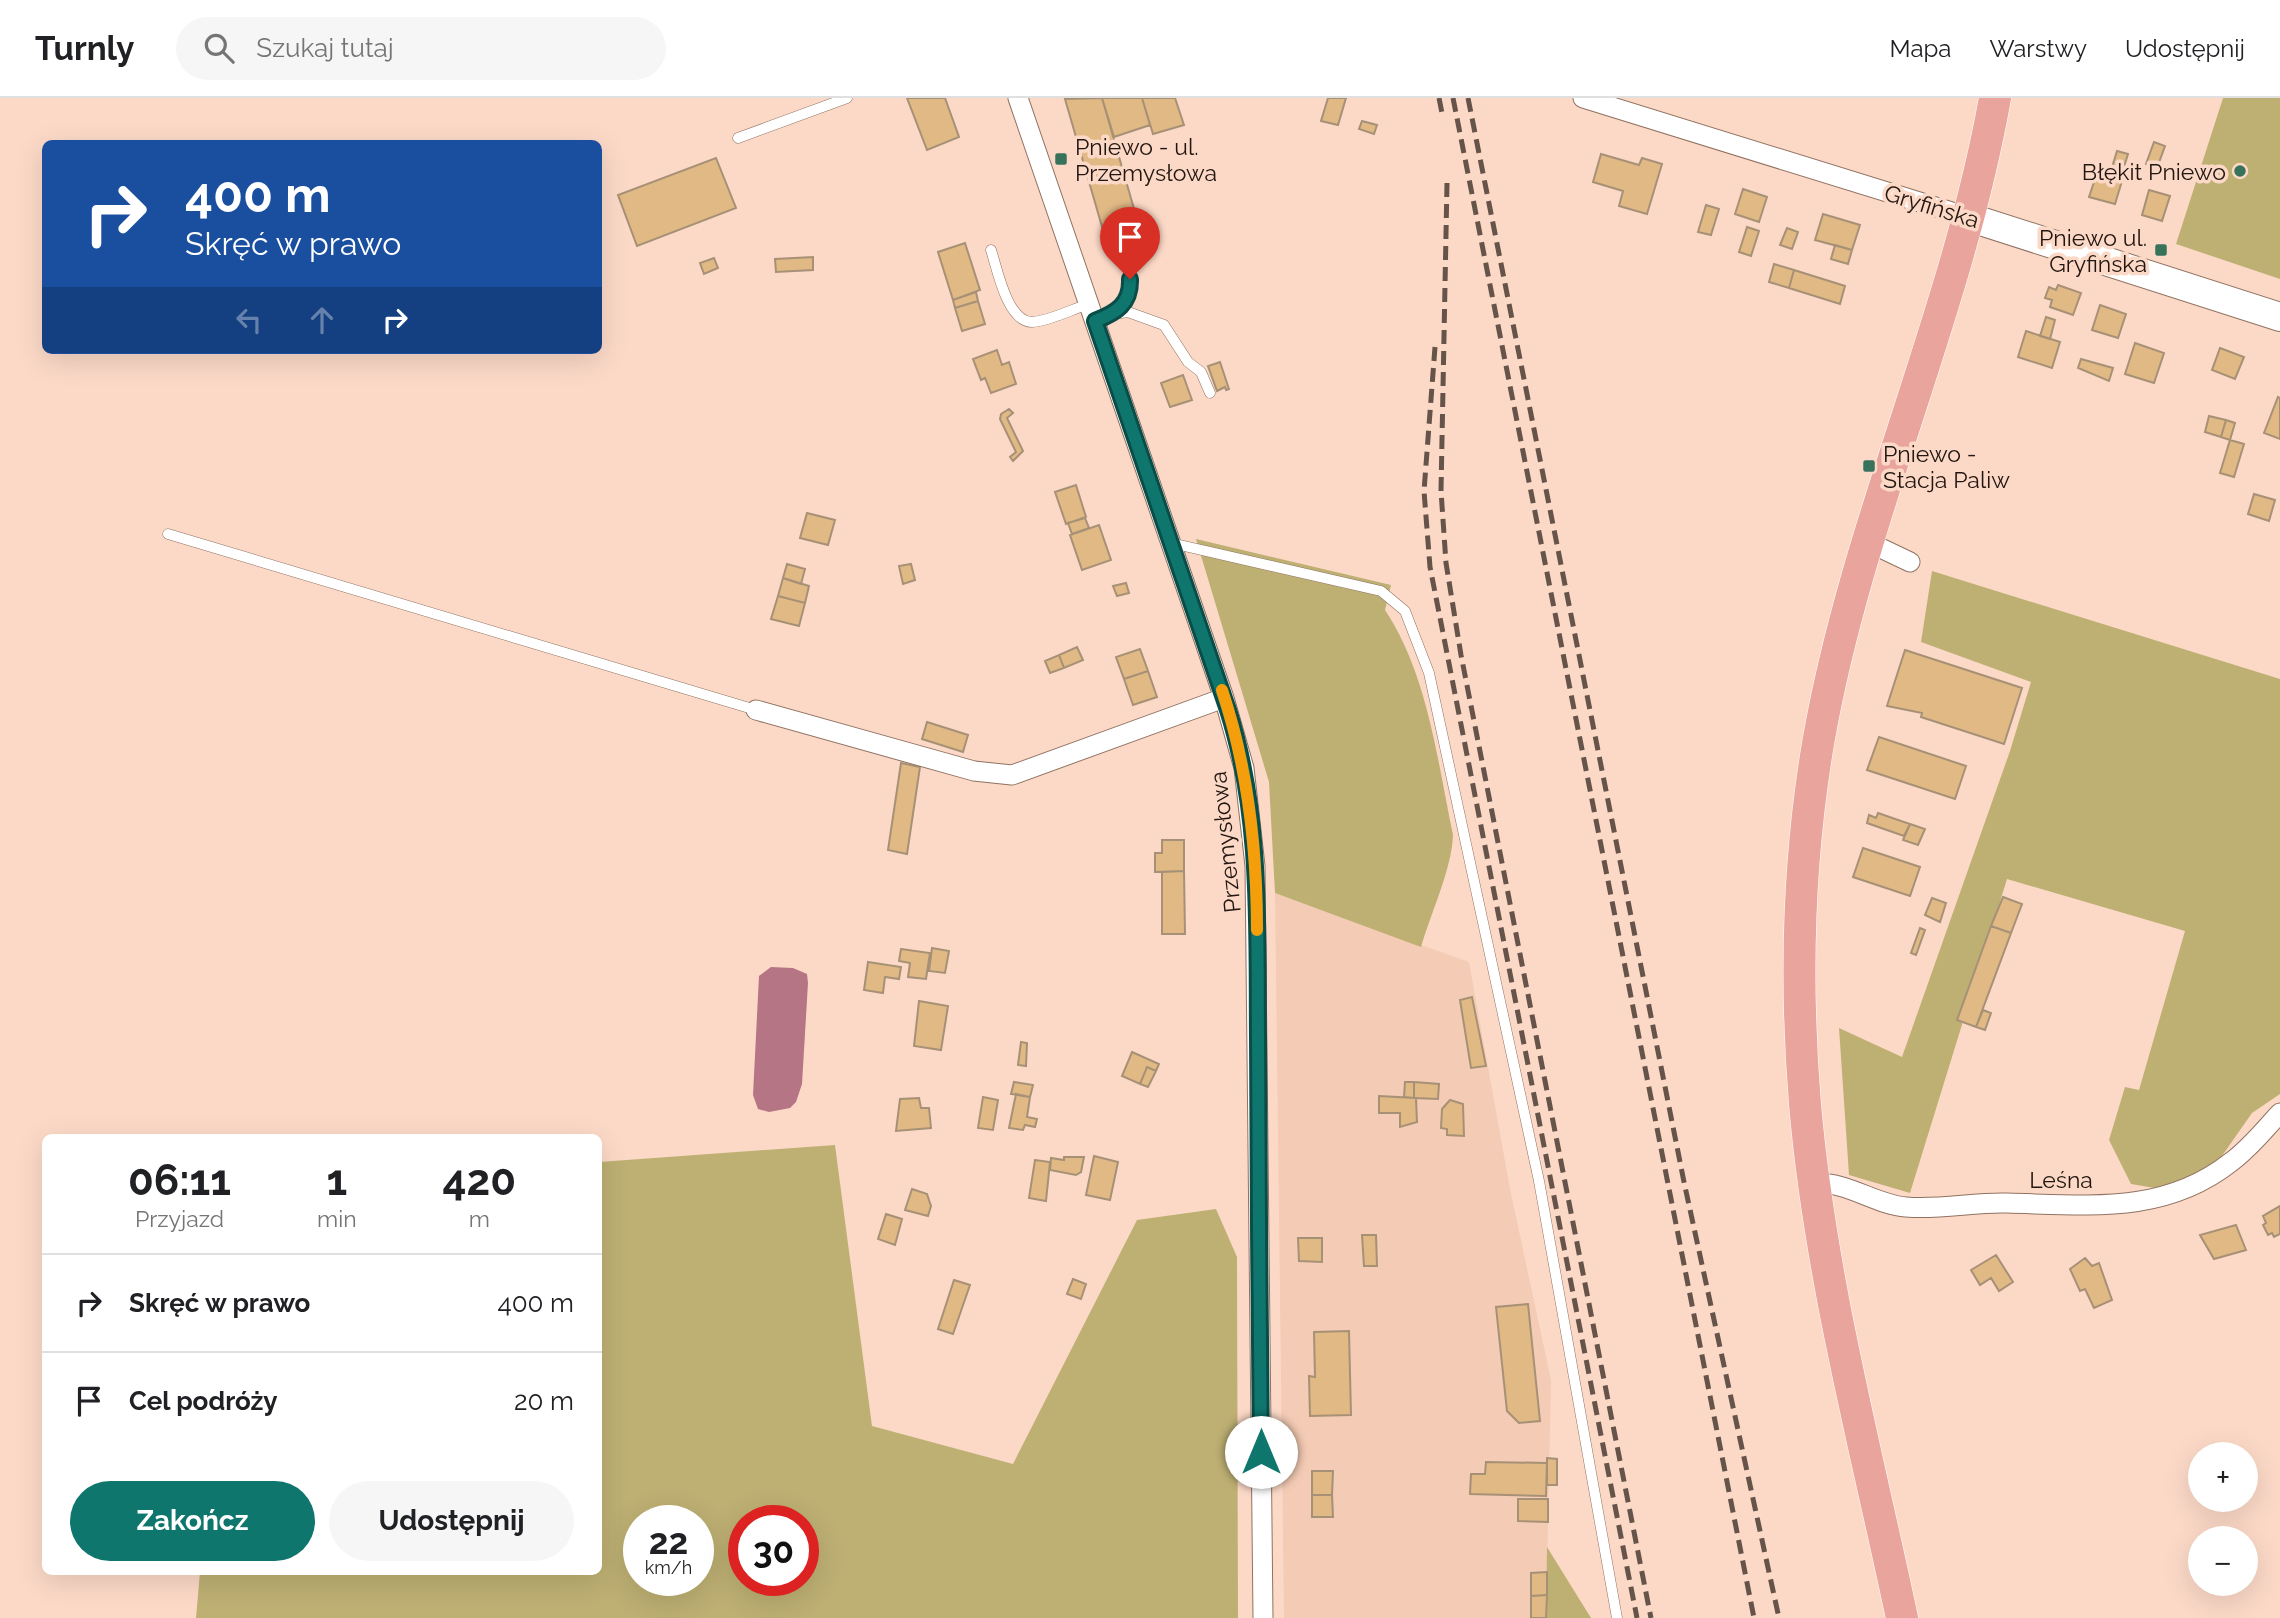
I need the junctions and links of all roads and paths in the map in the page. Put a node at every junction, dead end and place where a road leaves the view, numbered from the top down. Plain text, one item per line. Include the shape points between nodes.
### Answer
1 (847, 98) edge
2 (1018, 98) edge
3 (1583, 98) edge
4 (1995, 98) edge
5 (738, 138) dead end
6 (1968, 217) junction
7 (991, 250) dead end
8 (1123, 250) dead end
9 (1092, 313) junction
10 (1114, 314) junction
11 (2280, 317) edge
12 (1210, 393) dead end
13 (168, 534) dead end
14 (1171, 542) junction
15 (1868, 542) junction
16 (1910, 562) dead end
17 (1224, 698) junction
18 (756, 710) joint
19 (2280, 1113) edge
20 (1815, 1184) junction
21 (1262, 1618) edge
22 (1617, 1618) edge
23 (1902, 1618) edge

1 - 5 lane
2 - 9 street, Przemysłowa
3 - 6 street, Gryfińska
4 - 6 main road
6 - 11 main road, Gryfińska
6 - 15 main road
7 - 9 lane via 1009,304 1022,319 1034,322
8 - 10 lane via 1130,287 1127,300
9 - 10 lane
9 - 14 street, Przemysłowa
10 - 12 lane via 1128,312 1164,325 1188,362 1201,372
13 - 18 lane
14 - 17 street, Przemysłowa
14 - 22 lane via 1381,591 1405,611 1429,673 1483,914 1539,1181
15 - 16 street
15 - 20 main road via 1833,670 1806,841 1799,967 1801,1044
17 - 18 street via 1012,775 974,771
17 - 21 street, Przemysłowa via 1244,768 1255,866
19 - 20 street, Leśna via 2244,1152 2211,1177 2176,1195 2141,1202 1908,1208
20 - 23 main road via 1830,1278

